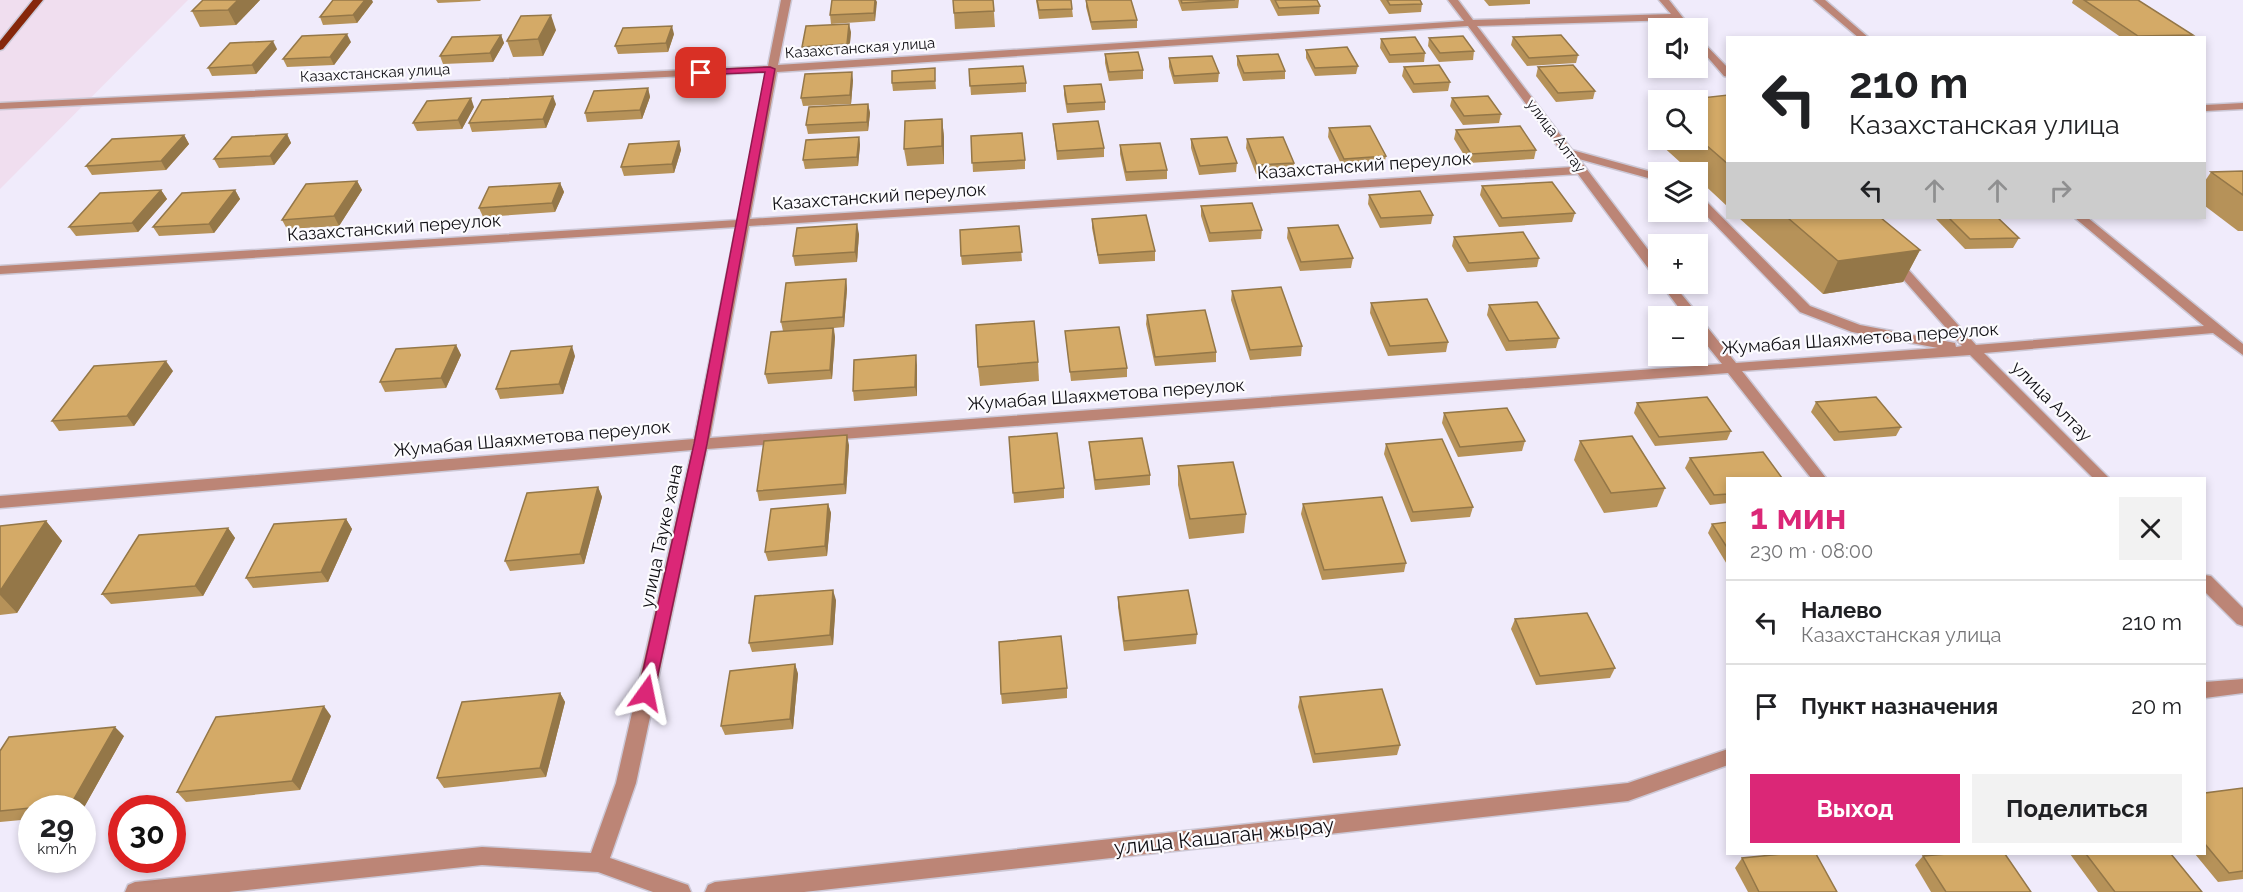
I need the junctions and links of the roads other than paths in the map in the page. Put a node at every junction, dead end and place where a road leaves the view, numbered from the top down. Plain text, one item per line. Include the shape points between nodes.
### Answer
1 (38, 0) edge
2 (786, 0) edge
3 (1453, 0) edge
4 (1664, 0) edge
5 (1819, 0) edge
6 (1677, 17) joint
7 (1469, 23) junction
8 (1862, 36) edge
9 (0, 47) edge
10 (1708, 51) edge
11 (770, 69) junction
12 (1726, 72) edge
13 (0, 105) edge
14 (2243, 106) edge
15 (2206, 108) edge
16 (1569, 153) junction
17 (1582, 170) junction
18 (1648, 175) edge
19 (1708, 210) edge
20 (2082, 219) edge
21 (744, 223) junction
22 (1887, 253) edge
23 (1648, 258) edge
24 (0, 270) edge
25 (1675, 294) edge
26 (1684, 306) edge
27 (2216, 329) junction
28 (1708, 338) edge
29 (1974, 350) junction
30 (2243, 351) edge
31 (1729, 366) junction
32 (701, 444) junction
33 (1818, 477) edge
34 (2101, 477) edge
35 (0, 502) edge
36 (2206, 582) edge
37 (2243, 619) edge
38 (2243, 686) edge
39 (2206, 690) edge
40 (1726, 758) edge
41 (598, 863) junction
42 (135, 892) edge
43 (681, 892) edge
44 (715, 892) edge

1 - 9 main road
2 - 11 street, улица Тауке хана
3 - 7 street, улица Алтау
4 - 6 street
5 - 8 street
6 - 7 street, Казахстанская улица
7 - 11 street, Казахстанская улица
7 - 16 street, улица Алтау
10 - 12 street
11 - 13 street, Казахстанская улица
11 - 21 street, улица Тауке хана
14 - 15 street
16 - 17 street, улица Алтау
16 - 18 street
17 - 21 street, Казахстанский переулок
17 - 23 street, улица Алтау
19 - 29 street via 1805,309 1824,320
20 - 27 street
21 - 24 street, Казахстанский переулок
21 - 32 street, улица Тауке хана
22 - 29 street, улица Алтау
25 - 26 street
27 - 29 street, Жумабая Шаяхметова переулок
27 - 30 street
28 - 31 street
29 - 31 street, Жумабая Шаяхметова переулок
29 - 34 street, улица Алтау
31 - 32 street, Жумабая Шаяхметова переулок
31 - 33 street
32 - 35 street, Жумабая Шаяхметова переулок
32 - 41 street, улица Тауке хана via 627,783
36 - 37 street
38 - 39 street
40 - 44 street, улица Кашаган жырау via 1628,792
41 - 42 street via 482,856
41 - 43 street

